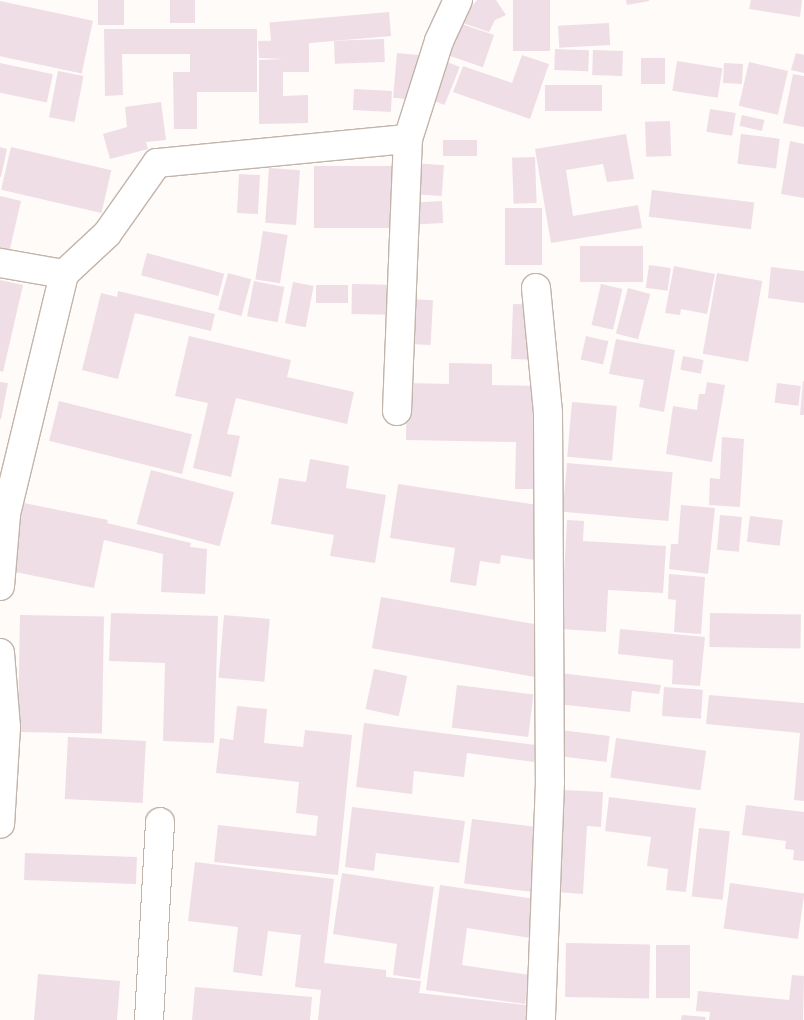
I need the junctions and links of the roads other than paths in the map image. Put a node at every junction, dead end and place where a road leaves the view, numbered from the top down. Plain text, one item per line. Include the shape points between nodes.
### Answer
1 (458, 0) edge
2 (408, 139) junction
3 (0, 263) edge
4 (64, 274) junction
5 (536, 288) dead end
6 (397, 411) dead end
7 (0, 586) edge
8 (0, 653) edge
9 (160, 822) dead end
10 (0, 824) edge
11 (149, 1020) edge
12 (541, 1020) edge

1 - 2 street via 440,41
2 - 4 street via 157,163 107,234
2 - 6 street
3 - 4 street
4 - 7 street via 6,514
5 - 12 street via 548,422 550,782
8 - 10 street via 6,727
9 - 11 street

